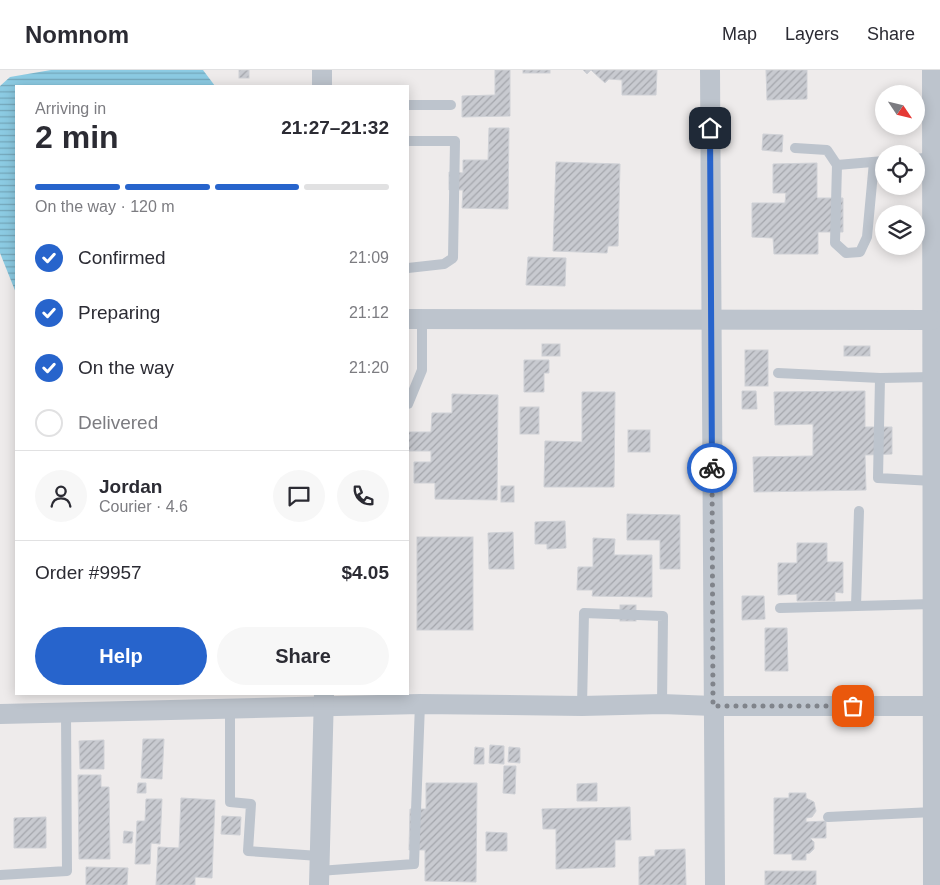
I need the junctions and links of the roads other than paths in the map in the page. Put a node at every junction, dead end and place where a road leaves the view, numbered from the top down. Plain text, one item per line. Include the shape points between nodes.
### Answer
1 (322, 70) edge
2 (710, 70) edge
3 (932, 70) edge
4 (322, 85) edge
5 (409, 105) edge
6 (451, 105) dead end
7 (409, 141) edge
8 (925, 147) edge
9 (795, 148) dead end
10 (875, 162) edge
11 (837, 165) junction
12 (925, 178) edge
13 (875, 187) edge
14 (409, 268) edge
15 (415, 319) edge
16 (712, 320) junction
17 (932, 320) junction
18 (778, 373) dead end
19 (932, 377) junction
20 (880, 378) junction
21 (409, 402) edge
22 (933, 481) junction
23 (859, 511) dead end
24 (933, 604) junction
25 (856, 606) junction
26 (780, 608) dead end
27 (324, 700) edge
28 (420, 704) junction
29 (662, 704) junction
30 (582, 706) junction
31 (713, 706) junction
32 (933, 706) junction
33 (230, 709) junction
34 (66, 712) junction
35 (0, 714) edge
36 (933, 812) junction
37 (828, 817) dead end
38 (319, 871) edge
39 (0, 875) edge
40 (715, 885) edge
41 (933, 885) edge

1 - 4 street
2 - 16 street
3 - 8 street
5 - 6 lane
7 - 14 lane via 455,141 453,258 444,264
9 - 11 lane via 827,150
10 - 11 lane
11 - 13 lane via 835,243 846,253 860,252 867,237
12 - 17 street
15 - 16 street
15 - 21 lane via 422,370
16 - 17 street
16 - 31 street
17 - 19 street
18 - 20 lane
19 - 20 lane
19 - 22 street
20 - 22 lane via 878,478
22 - 24 street
23 - 25 lane
24 - 25 lane
24 - 32 street
25 - 26 lane
27 - 28 street
27 - 33 street
27 - 38 street
28 - 30 street
28 - 38 lane via 414,864
29 - 30 street
29 - 30 lane via 663,616 584,613
29 - 31 street
31 - 32 street
31 - 40 street
32 - 36 street
33 - 34 street
33 - 38 lane via 230,802 250,804 248,851
34 - 35 street
34 - 39 lane via 67,871
36 - 37 lane
36 - 41 street

